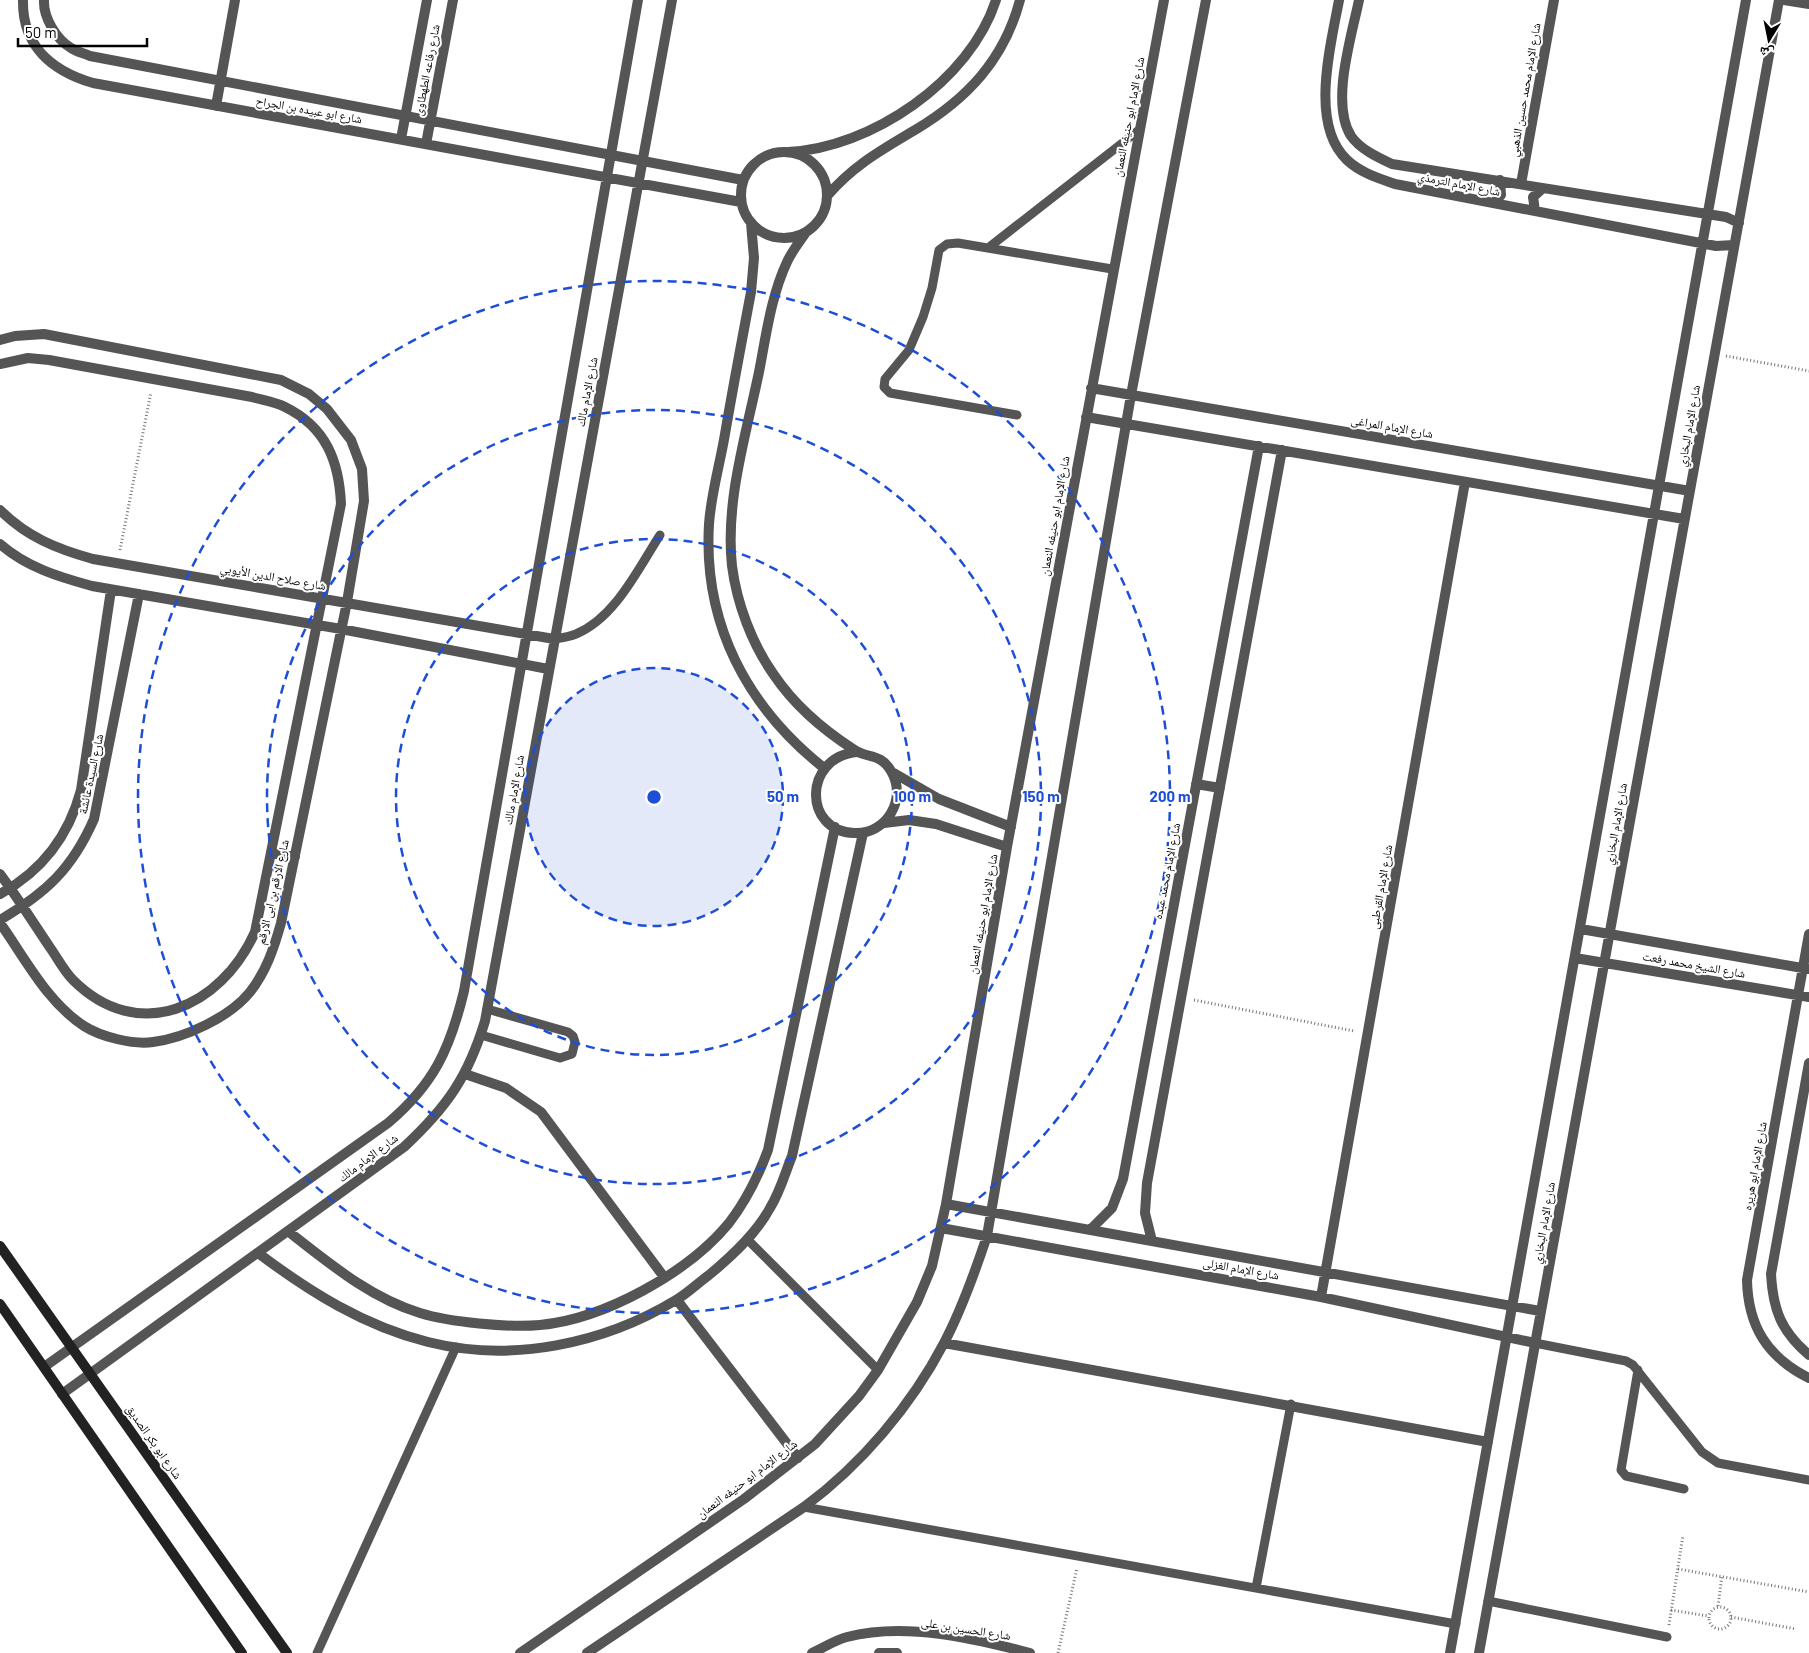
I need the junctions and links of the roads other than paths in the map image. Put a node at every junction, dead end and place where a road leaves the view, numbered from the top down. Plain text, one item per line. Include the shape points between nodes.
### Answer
1 (23, 0) edge
2 (44, 0) edge
3 (235, 0) edge
4 (427, 0) edge
5 (453, 0) edge
6 (638, 0) edge
7 (672, 0) edge
8 (996, 0) edge
9 (1020, 0) edge
10 (1164, 0) edge
11 (1206, 0) edge
12 (1339, 0) edge
13 (1359, 0) edge
14 (1554, 0) edge
15 (1746, 0) edge
16 (1779, 0) edge
17 (1784, 0) edge
18 (1809, 4) edge
19 (221, 81) junction
20 (216, 106) junction
21 (405, 116) junction
22 (430, 121) junction
23 (1139, 130) junction
24 (401, 139) junction
25 (426, 144) junction
26 (788, 152) junction
27 (611, 155) junction
28 (642, 161) junction
29 (607, 177) junction
30 (743, 180) junction
31 (1500, 180) junction
32 (638, 182) junction
33 (1521, 184) junction
34 (1543, 188) junction
35 (827, 196) junction
36 (741, 202) junction
37 (1494, 203) junction
38 (1535, 211) junction
39 (1706, 215) junction
40 (751, 223) junction
41 (1739, 223) junction
42 (807, 231) junction
43 (1702, 244) junction
44 (1734, 246) junction
45 (988, 248) junction
46 (1112, 269) junction
47 (0, 340) edge
48 (0, 364) edge
49 (1091, 388) junction
50 (1131, 395) junction
51 (1017, 415) dead end
52 (1086, 417) junction
53 (1126, 424) junction
54 (1259, 446) junction
55 (1282, 450) junction
56 (1465, 482) junction
57 (1660, 486) junction
58 (1690, 491) junction
59 (0, 510) edge
60 (1655, 514) junction
61 (1684, 519) junction
62 (660, 535) dead end
63 (0, 544) edge
64 (110, 590) junction
65 (140, 594) junction
66 (321, 598) junction
67 (347, 602) junction
68 (315, 625) junction
69 (341, 629) junction
70 (525, 635) junction
71 (554, 639) junction
72 (520, 664) junction
73 (548, 669) junction
74 (856, 752) junction
75 (824, 768) junction
76 (891, 771) junction
77 (1196, 784) junction
78 (1220, 788) junction
79 (884, 823) junction
80 (1011, 826) junction
81 (834, 827) junction
82 (862, 833) junction
83 (1008, 847) junction
84 (271, 853) junction
85 (295, 857) junction
86 (0, 874) edge
87 (10, 888) junction
88 (0, 894) edge
89 (22, 907) junction
90 (0, 922) edge
91 (1580, 930) junction
92 (1609, 934) junction
93 (1809, 934) edge
94 (1575, 958) junction
95 (1604, 963) junction
96 (1806, 969) edge
97 (1798, 995) junction
98 (1809, 998) edge
99 (487, 1009) junction
100 (481, 1035) junction
101 (1809, 1063) edge
102 (465, 1074) junction
103 (946, 1204) junction
104 (991, 1212) junction
105 (941, 1228) junction
106 (1090, 1230) junction
107 (289, 1232) junction
108 (988, 1236) junction
109 (747, 1239) junction
110 (1152, 1242) junction
111 (0, 1246) edge
112 (258, 1253) junction
113 (1325, 1272) junction
114 (664, 1277) junction
115 (1321, 1297) junction
116 (677, 1300) junction
117 (0, 1304) edge
118 (1513, 1306) junction
119 (1540, 1311) junction
120 (1507, 1337) junction
121 (944, 1343) junction
122 (1535, 1343) junction
123 (72, 1347) junction
124 (456, 1347) junction
125 (1809, 1355) edge
126 (44, 1367) junction
127 (878, 1370) junction
128 (1638, 1370) junction
129 (90, 1373) junction
130 (1809, 1378) edge
131 (62, 1394) junction
132 (1291, 1404) junction
133 (1488, 1442) junction
134 (798, 1458) junction
135 (1809, 1480) edge
136 (1684, 1489) dead end
137 (804, 1507) junction
138 (1256, 1588) junction
139 (1488, 1601) junction
140 (1456, 1624) junction
141 (1667, 1637) road end
142 (242, 1653) edge
143 (287, 1653) edge
144 (317, 1653) edge
145 (520, 1653) edge
146 (586, 1653) edge
147 (812, 1653) edge
148 (879, 1653) edge
149 (898, 1653) edge
150 (1030, 1653) edge
151 (1450, 1653) edge
152 (1479, 1653) edge

1 - 20 street, شارع ابو عبيده بن الجراح via 28,32 39,50 54,66 72,77
2 - 19 street, شارع ابو عبيده بن الجراح via 54,31 70,48 90,56
3 - 19 street
4 - 21 street, شارع رفاعه الطهطاوى
5 - 22 street, شارع رفاعه الطهطاوى
6 - 27 street, شارع الإمام مالك
7 - 28 street, شارع الإمام مالك
8 - 26 street via 974,44 959,64 942,82 908,108 836,145
9 - 35 street via 1004,42 987,70 966,94 920,127 868,157
10 - 23 street, شارع الإمام ابو حنيفه النعمان
11 - 50 street
12 - 37 street, شارع الإمام الترمذي via 1324,93 1336,143 1346,159 1367,175 1395,184
13 - 31 street, شارع الإمام الترمذي via 1342,91 1344,117 1351,136 1369,153 1392,164
14 - 33 street, شارع الإمام محمد حسين الذهبي
15 - 39 street, شارع الإمام البخاري
16 - 41 street, شارع الإمام البخاري
17 - 18 street
19 - 20 street
19 - 21 street, شارع ابو عبيده بن الجراح
20 - 24 street, شارع ابو عبيده بن الجراح
21 - 22 street, شارع ابو عبيده بن الجراح
21 - 24 street, شارع رفاعه الطهطاوى
22 - 25 street, شارع رفاعه الطهطاوى
22 - 27 street, شارع ابو عبيده بن الجراح
23 - 45 lane
23 - 46 street, شارع الإمام ابو حنيفه النعمان
24 - 25 street, شارع ابو عبيده بن الجراح
25 - 29 street, شارع ابو عبيده بن الجراح
26 - 30 street via 777,152 761,159
26 - 35 street via 809,160 816,167
27 - 28 street, شارع ابو عبيده بن الجراح
27 - 29 street, شارع الإمام مالك
28 - 30 street, شارع ابو عبيده بن الجراح
28 - 32 street, شارع الإمام مالك
29 - 32 street, شارع ابو عبيده بن الجراح
29 - 70 street, شارع الإمام مالك
30 - 36 street
31 - 33 street, شارع الإمام الترمذي
31 - 37 street via 1500,195
32 - 36 street, شارع ابو عبيده بن الجراح
32 - 71 street, شارع الإمام مالك
33 - 34 street, شارع الإمام الترمذي
34 - 38 street via 1533,197
34 - 39 street, شارع الإمام الترمذي
35 - 42 street via 821,216
36 - 40 street
37 - 38 street, شارع الإمام الترمذي
38 - 43 street, شارع الإمام الترمذي
39 - 41 street, شارع الإمام الترمذي via 1726,217
39 - 43 street, شارع الإمام البخاري
40 - 42 street via 768,235 778,237
40 - 75 street via 754,258 751,292 709,522 710,578 724,634 748,685 782,730
41 - 44 street, شارع الإمام البخاري
42 - 74 street via 787,262 774,296 737,479 730,539 732,568 746,623 773,674 810,718
43 - 44 street, شارع الإمام الترمذي
43 - 57 street, شارع الإمام البخاري
44 - 58 street, شارع الإمام البخاري
45 - 46 lane
45 - 51 lane via 958,243 947,244 939,250 923,317 909,350 885,379 884,387 890,393
46 - 49 street, شارع الإمام ابو حنيفه النعمان
47 - 67 street, شارع الارقم بن ابى الارقم via 44,334 73,339 281,380 309,394 327,409 351,440 362,469 364,501
48 - 66 street, شارع الارقم بن ابى الارقم via 28,358 49,360 252,397 285,406 313,426 330,449 339,476 341,504
49 - 50 street, شارع الإمام المراغى
49 - 52 street, شارع الإمام ابو حنيفه النعمان
50 - 53 street
50 - 57 street, شارع الإمام المراغى
52 - 53 street
52 - 80 street, شارع الإمام ابو حنيفه النعمان
53 - 54 street
53 - 104 street
54 - 55 street
54 - 77 street, شارع الإمام محمد عبده
55 - 56 street
55 - 78 street
56 - 60 street
56 - 113 street, شارع الإمام القرطبى
57 - 58 street, شارع الإمام المراغى
57 - 60 street, شارع الإمام البخاري
58 - 61 street, شارع الإمام البخاري
59 - 66 street, شارع صلاح الدين الأيوبي via 28,534 70,553
60 - 61 street
60 - 91 street, شارع الإمام البخاري
61 - 92 street, شارع الإمام البخاري
62 - 71 lane via 627,585 595,624 575,635
63 - 64 street via 32,566 61,578
64 - 65 street
64 - 87 street, شارع السيدة عائشة via 76,811 54,848 24,879
65 - 68 street
65 - 89 street, شارع السيدة عائشة via 94,819 77,854 58,878
66 - 67 street, شارع صلاح الدين الأيوبي
66 - 68 street, شارع الارقم بن ابى الارقم
67 - 69 street, شارع الارقم بن ابى الارقم
67 - 70 street, شارع صلاح الدين الأيوبي
68 - 69 street
68 - 84 street, شارع الارقم بن ابى الارقم
69 - 72 street
69 - 85 street, شارع الارقم بن ابى الارقم
70 - 71 street, شارع صلاح الدين الأيوبي
70 - 72 street, شارع الإمام مالك
71 - 73 street, شارع الإمام مالك
72 - 73 street
72 - 123 street, شارع الإمام مالك via 464,991 450,1041 425,1087 388,1123
73 - 99 street, شارع الإمام مالك
74 - 75 street via 838,756
74 - 76 street via 876,757
75 - 81 street via 818,777 816,800 826,820
76 - 79 street via 896,782 896,804
76 - 80 street via 938,799
77 - 78 street
77 - 106 street, شارع الإمام محمد عبده via 1123,1179 1112,1208
78 - 110 street via 1144,1198
79 - 82 street
79 - 83 street via 909,820 936,824
80 - 83 street, شارع الإمام ابو حنيفه النعمان
81 - 82 street
81 - 114 street via 768,1150 745,1201 728,1223 688,1262
82 - 109 street via 792,1156 770,1210
83 - 103 street, شارع الإمام ابو حنيفه النعمان
84 - 85 street
84 - 89 street, شارع الارقم بن ابى الارقم via 255,932 246,953 216,986 195,1002 169,1012 142,1013 116,1008 91,996 71,979
85 - 90 street, شارع الارقم بن ابى الارقم via 274,948 250,993 202,1028 153,1042 111,1038 84,1026 58,1006
86 - 87 street, شارع الارقم بن ابى الارقم
87 - 88 street, شارع السيدة عائشة
87 - 89 street, شارع الارقم بن ابى الارقم
89 - 90 street, شارع السيدة عائشة
91 - 92 street, شارع الشيخ محمد رفعت
91 - 94 street, شارع الإمام البخاري
92 - 95 street, شارع الإمام البخاري
92 - 96 street, شارع الشيخ محمد رفعت
93 - 96 street, شارع الإمام ابو هريره
94 - 95 street, شارع الشيخ محمد رفعت
94 - 118 street, شارع الإمام البخاري
95 - 97 street, شارع الشيخ محمد رفعت
95 - 119 street, شارع الإمام البخاري
96 - 97 street, شارع الإمام ابو هريره
97 - 98 street, شارع الشيخ محمد رفعت
97 - 130 street, شارع الإمام ابو هريره via 1747,1294 1755,1327 1769,1349 1790,1368
99 - 100 street, شارع الإمام مالك
99 - 100 lane via 568,1032 573,1036 575,1048 572,1054 560,1058
100 - 102 street, شارع الإمام مالك
101 - 125 street via 1771,1274 1772,1299 1780,1322 1794,1343
102 - 107 street, شارع الإمام مالك via 433,1120 404,1147
102 - 114 street via 506,1088 541,1112
103 - 104 street, شارع الإمام الغزلى
103 - 105 street, شارع الإمام ابو حنيفه النعمان
104 - 106 street, شارع الإمام الغزلى
104 - 108 street
105 - 108 street, شارع الإمام الغزلى
105 - 127 street, شارع الإمام ابو حنيفه النعمان via 932,1266 917,1302
106 - 110 street, شارع الإمام الغزلى
107 - 112 street, شارع الإمام مالك
107 - 114 street via 384,1299 420,1313 475,1323 540,1325 583,1316
108 - 115 street, شارع الإمام الغزلى
108 - 121 street
109 - 116 street via 726,1261
109 - 127 lane
110 - 113 street, شارع الإمام الغزلى
111 - 123 street, شارع ابو بكر الصديق
112 - 124 street via 303,1286 348,1312 401,1334
112 - 129 street, شارع الإمام مالك
113 - 115 street, شارع الإمام القرطبى
113 - 118 street, شارع الإمام الغزلى
115 - 120 street, شارع الإمام الغزلى
116 - 124 street via 637,1321 582,1340 540,1349 501,1351
116 - 134 street
117 - 126 street
118 - 119 street, شارع الإمام الغزلى
118 - 120 street, شارع الإمام البخاري
119 - 122 street, شارع الإمام البخاري
120 - 122 street, شارع الإمام الغزلى
120 - 133 street, شارع الإمام البخاري
121 - 132 street
121 - 137 street via 908,1401 862,1456 832,1486
122 - 128 lane via 1626,1361
122 - 139 street, شارع الإمام البخاري
123 - 126 street, شارع الإمام مالك
123 - 129 street, شارع ابو بكر الصديق
124 - 144 lane
126 - 131 street
127 - 134 street, شارع الإمام ابو حنيفه النعمان via 838,1420
128 - 135 lane via 1698,1448 1710,1458 1718,1463
128 - 136 lane via 1621,1470 1626,1476
129 - 131 street, شارع الإمام مالك
129 - 143 street, شارع ابو بكر الصديق
131 - 142 street
132 - 133 street
132 - 138 lane
133 - 140 street, شارع الإمام البخاري
134 - 145 street, شارع الإمام ابو حنيفه النعمان via 744,1499
137 - 138 lane
137 - 146 street
138 - 140 lane
139 - 141 lane
139 - 152 street, شارع الإمام البخاري
140 - 151 street, شارع الإمام البخاري
147 - 150 street, شارع الحسين بن على via 846,1637 885,1631 938,1635
148 - 149 street

